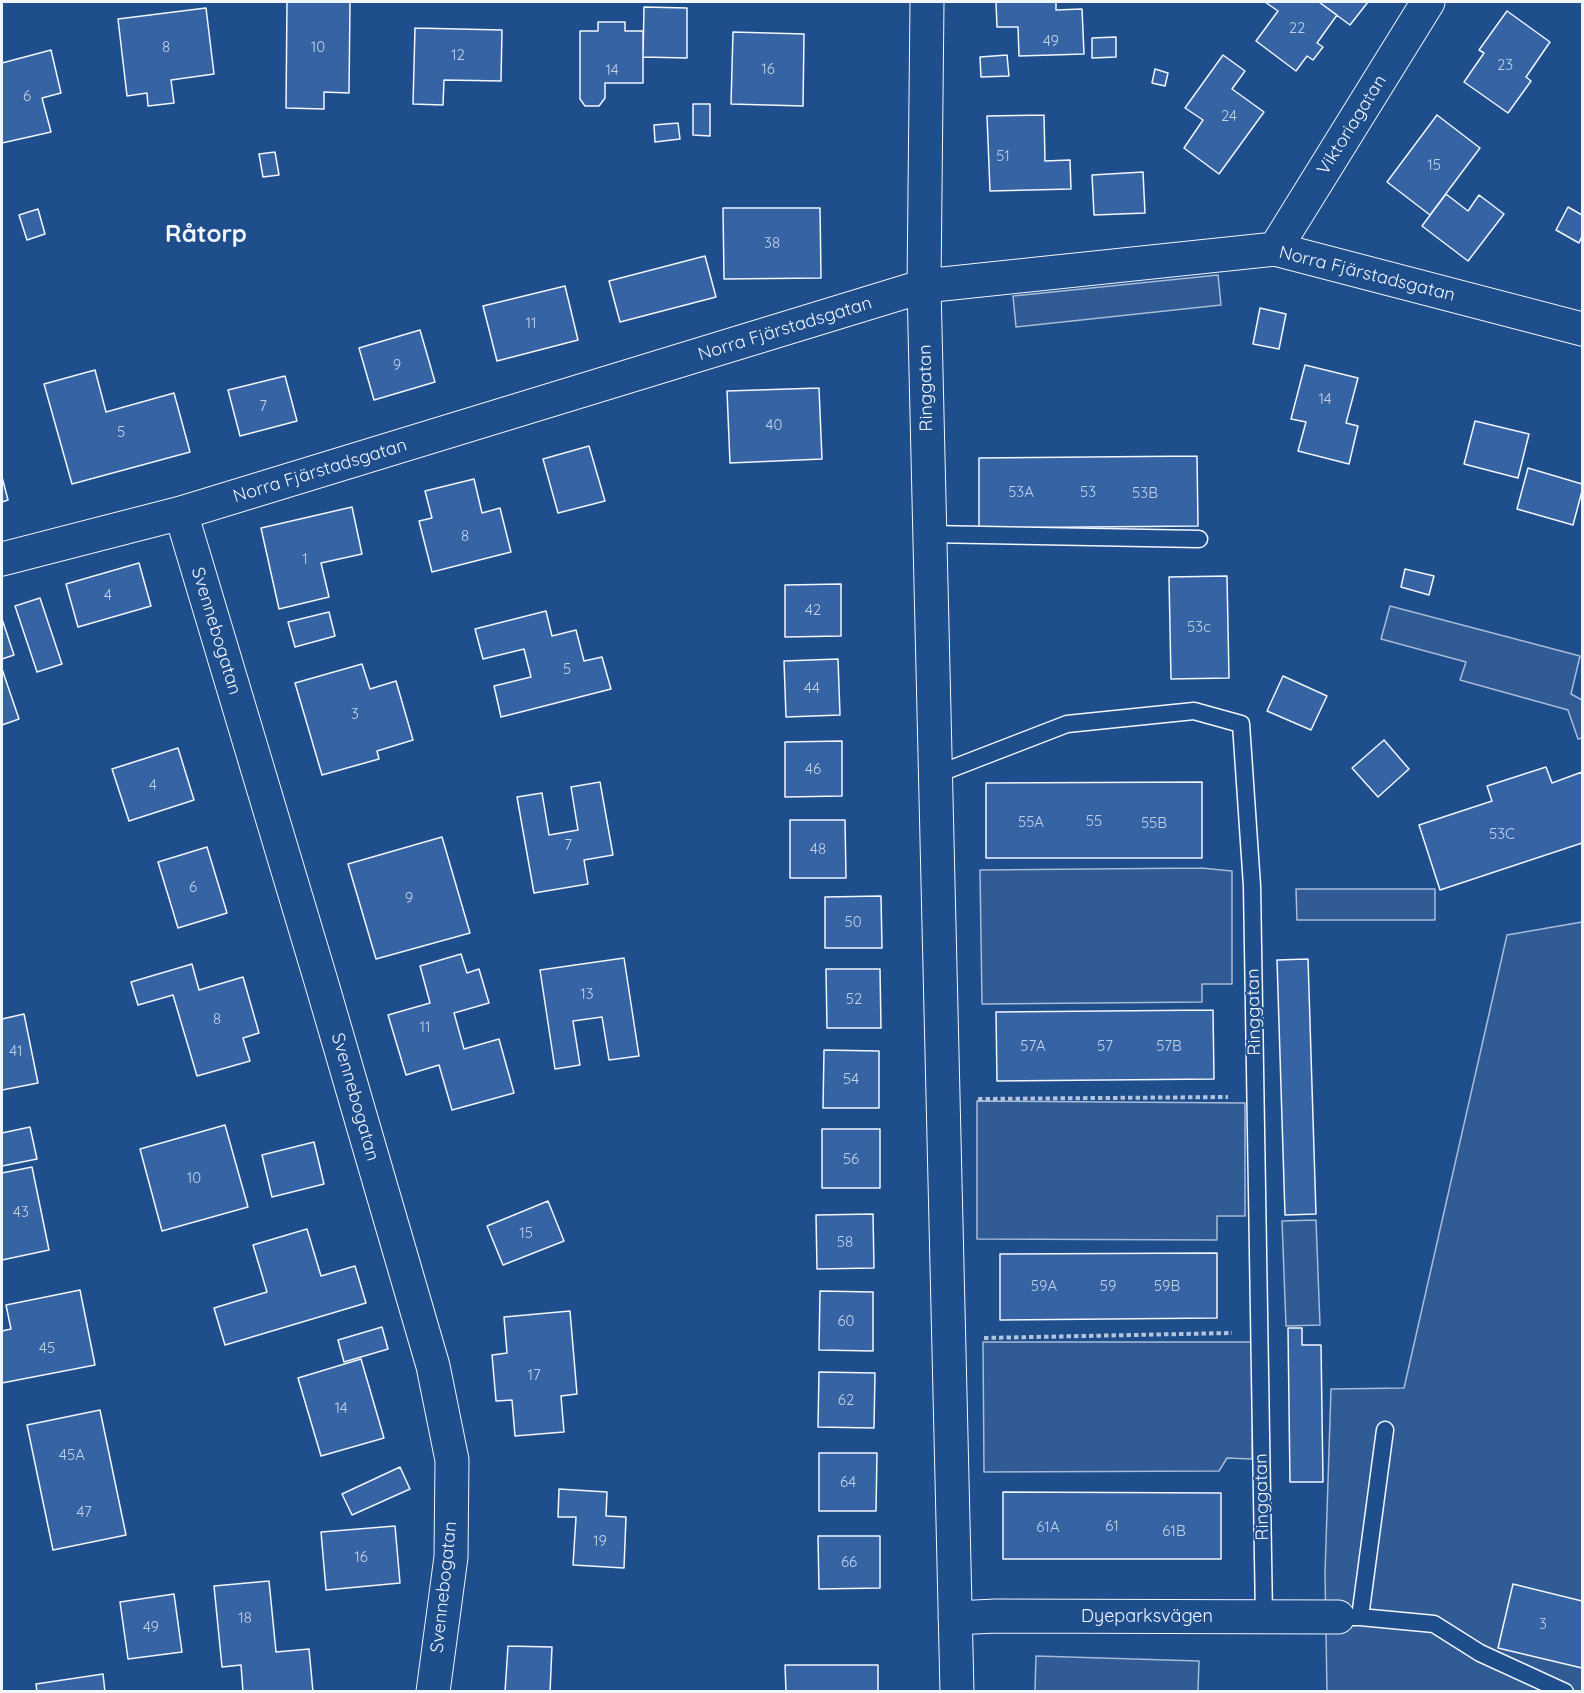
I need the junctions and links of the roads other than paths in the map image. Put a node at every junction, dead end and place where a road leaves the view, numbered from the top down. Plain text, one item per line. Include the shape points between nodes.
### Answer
1 (927, 2) edge
2 (1428, 2) edge
3 (1275, 249) junction
4 (924, 286) junction
5 (1582, 329) edge
6 (181, 513) junction
7 (930, 534) junction
8 (1199, 539) dead end
9 (2, 559) edge
10 (935, 775) junction
11 (1385, 1430) dead end
12 (1264, 1617) junction
13 (1349, 1617) junction
14 (955, 1618) junction
15 (433, 1692) edge
16 (957, 1692) edge
17 (1565, 1692) edge

1 - 4 street, Ringgatan
2 - 3 street, Viktoriagatan
3 - 4 street, Norra Fjärstadsgatan
3 - 5 street, Norra Fjärstadsgatan
4 - 6 street, Norra Fjärstadsgatan
4 - 7 street, Ringgatan
6 - 9 street, Norra Fjärstadsgatan
6 - 15 street, Svennebogatan via 435,1378 452,1460 451,1557
7 - 8 lane
7 - 10 street, Ringgatan
10 - 12 lane, Ringgatan via 1067,724 1194,711 1241,724 1252,886
10 - 14 street, Ringgatan
11 - 13 lane
12 - 13 street, Dyeparksvägen
12 - 14 street, Dyeparksvägen
13 - 17 lane via 1434,1624 1479,1653
14 - 16 street, Ringgatan

